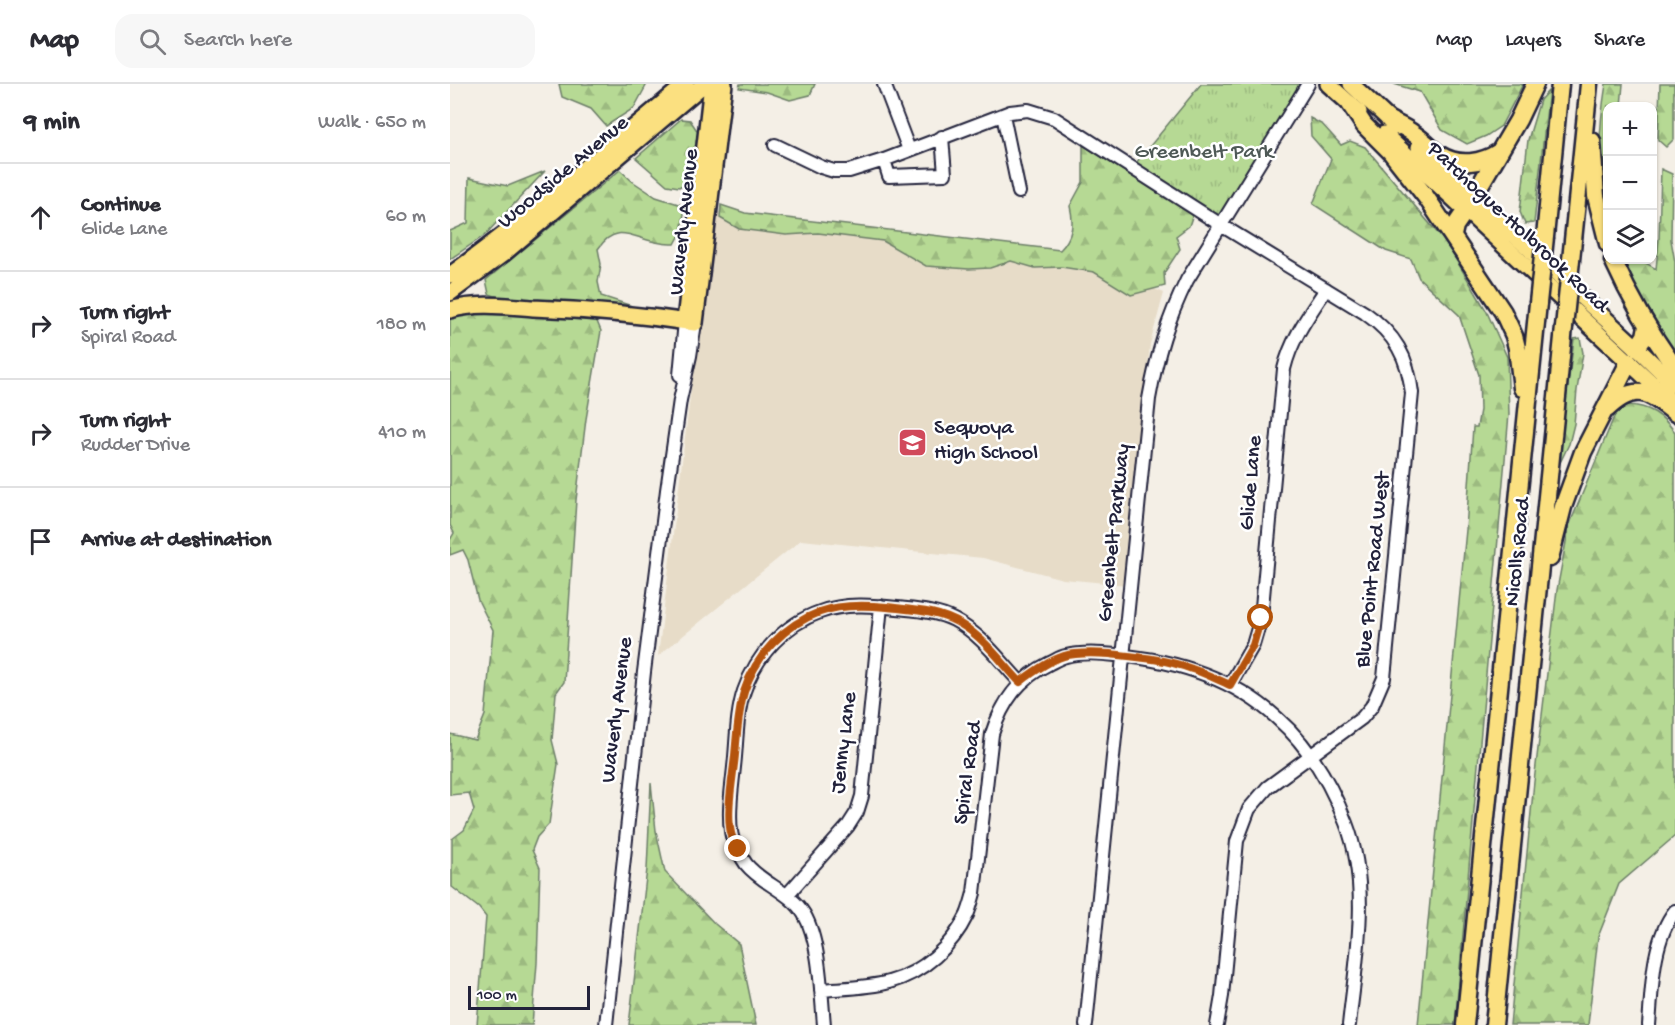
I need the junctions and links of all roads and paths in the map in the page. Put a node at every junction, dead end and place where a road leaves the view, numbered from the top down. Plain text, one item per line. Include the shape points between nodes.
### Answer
1 (686, 84) edge
2 (704, 84) edge
3 (712, 84) edge
4 (724, 84) edge
5 (884, 84) edge
6 (1308, 84) edge
7 (1328, 84) edge
8 (1351, 84) edge
9 (1535, 84) edge
10 (1560, 84) edge
11 (1591, 84) edge
12 (1350, 104) junction
13 (1002, 115) junction
14 (1389, 120) junction
15 (942, 137) junction
16 (622, 144) junction
17 (774, 145) dead end
18 (909, 150) junction
19 (1499, 152) junction
20 (608, 156) junction
21 (884, 160) junction
22 (1019, 192) dead end
23 (1469, 204) junction
24 (1221, 225) junction
25 (1603, 226) edge
26 (1453, 235) junction
27 (1615, 264) edge
28 (450, 275) edge
29 (1326, 289) junction
30 (450, 293) edge
31 (450, 310) edge
32 (690, 322) junction
33 (1647, 326) junction
34 (1633, 355) junction
35 (1675, 368) edge
36 (1675, 386) edge
37 (1675, 405) edge
38 (1602, 413) junction
39 (1675, 413) edge
40 (1520, 485) junction
41 (881, 606) junction
42 (1532, 653) junction
43 (1124, 655) junction
44 (1020, 682) junction
45 (1230, 685) junction
46 (1311, 755) junction
47 (787, 895) junction
48 (1675, 911) edge
49 (820, 990) junction
50 (606, 1025) edge
51 (824, 1025) edge
52 (1086, 1025) edge
53 (1217, 1025) edge
54 (1349, 1025) edge
55 (1466, 1025) edge
56 (1494, 1025) edge
57 (1649, 1025) edge

1 - 16 main road, Woodside Avenue
2 - 16 main road, Woodside Avenue
3 - 32 main road, Waverly Avenue
4 - 32 main road, Waverly Avenue
5 - 18 street
6 - 24 street, Greenbelt Parkway
7 - 12 main road, Patchogue-Holbrook Road
8 - 14 main road, Patchogue-Holbrook Road
9 - 19 highway
10 - 40 highway, Nicolls Road, bridge
11 - 25 highway via 1594,179
11 - 42 highway, Nicolls Road, bridge
12 - 23 main road, Patchogue-Holbrook Road
12 - 26 highway
13 - 15 street, Blue Point Road West
13 - 22 street
13 - 24 street, Blue Point Road West via 1028,110 1054,118
14 - 19 highway via 1453,161 1478,162
14 - 23 main road, Patchogue-Holbrook Road
15 - 18 street, Blue Point Road West
15 - 21 street via 945,174 889,176
16 - 20 main road, Woodside Avenue
17 - 21 street, Blue Point Road West via 834,171 849,171
18 - 21 street, Blue Point Road West
19 - 23 highway
20 - 28 main road, Woodside Avenue
20 - 30 main road, Woodside Avenue via 502,254
23 - 26 highway
23 - 34 main road, Patchogue-Holbrook Road
24 - 29 street, Blue Point Road West
24 - 43 street, Greenbelt Parkway via 1177,301 1155,368
26 - 40 highway via 1514,336 1521,374
27 - 33 highway
29 - 45 street, Glide Lane via 1287,356 1261,618 1253,645
29 - 46 street, Blue Point Road West via 1378,322 1391,337 1403,354 1412,393 1384,678 1362,718
31 - 32 main road via 507,306
32 - 50 street, Waverly Avenue via 681,356 680,400 644,672
33 - 34 highway
33 - 35 highway
34 - 36 main road, Patchogue-Holbrook Road
34 - 37 main road, Patchogue-Holbrook Road
34 - 38 highway
38 - 39 highway via 1622,396 1640,393 1653,396
38 - 42 highway via 1563,507
40 - 55 highway, Nicolls Road
41 - 44 street via 936,614 965,626
41 - 47 street, Jenny Lane via 862,796 857,812
41 - 47 street via 837,608 801,621 763,653 744,692 731,834 756,874
42 - 56 highway, Nicolls Road
43 - 44 street, Spiral Road via 1064,656
43 - 45 street, Spiral Road via 1177,664
43 - 52 street, Greenbelt Parkway
44 - 49 street, Spiral Road via 1007,699 992,735 978,872 968,914 955,936 931,961 890,982
45 - 46 street, Spiral Road via 1277,717
46 - 53 street, Blue Point Road West via 1268,788 1249,809 1242,824
46 - 54 street, Spiral Road via 1340,808 1357,861 1360,920
47 - 49 street via 810,926
48 - 57 street via 1662,932 1656,955
49 - 51 street

